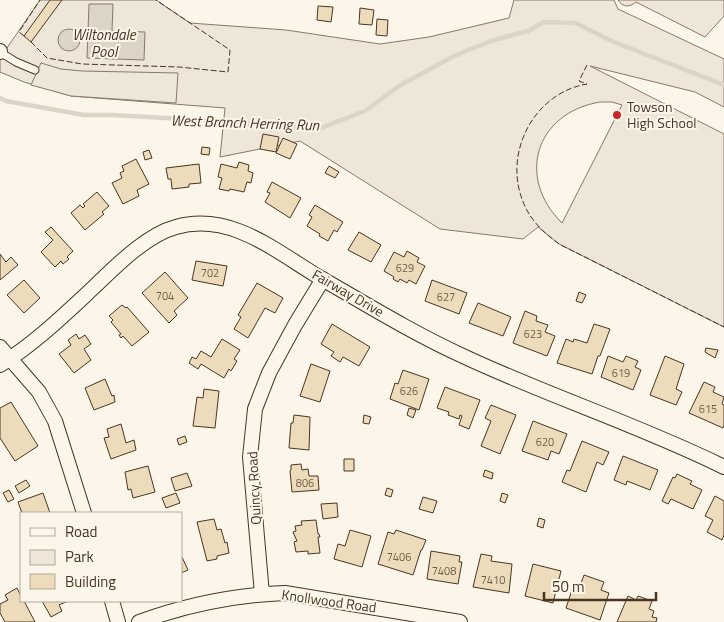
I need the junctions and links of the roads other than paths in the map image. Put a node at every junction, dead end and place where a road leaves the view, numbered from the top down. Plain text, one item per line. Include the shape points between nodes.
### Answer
1 (0, 51) edge
2 (35, 70) dead end
3 (323, 279) junction
4 (0, 348) edge
5 (5, 362) edge
6 (724, 467) edge
7 (84, 512) edge
8 (262, 594) junction
9 (112, 602) edge
10 (118, 622) edge
11 (139, 622) edge
12 (460, 622) edge

1 - 2 lane
3 - 5 street, Fairway Drive via 237,229 216,223 176,227 128,255 79,301
3 - 6 street, Fairway Drive via 462,356
3 - 8 street, Quincy Road via 273,365 255,409 250,457
4 - 5 street
5 - 7 street via 39,392 55,421
8 - 11 street, Knollwood Road via 191,606
8 - 12 street, Knollwood Road via 306,596
9 - 10 street

